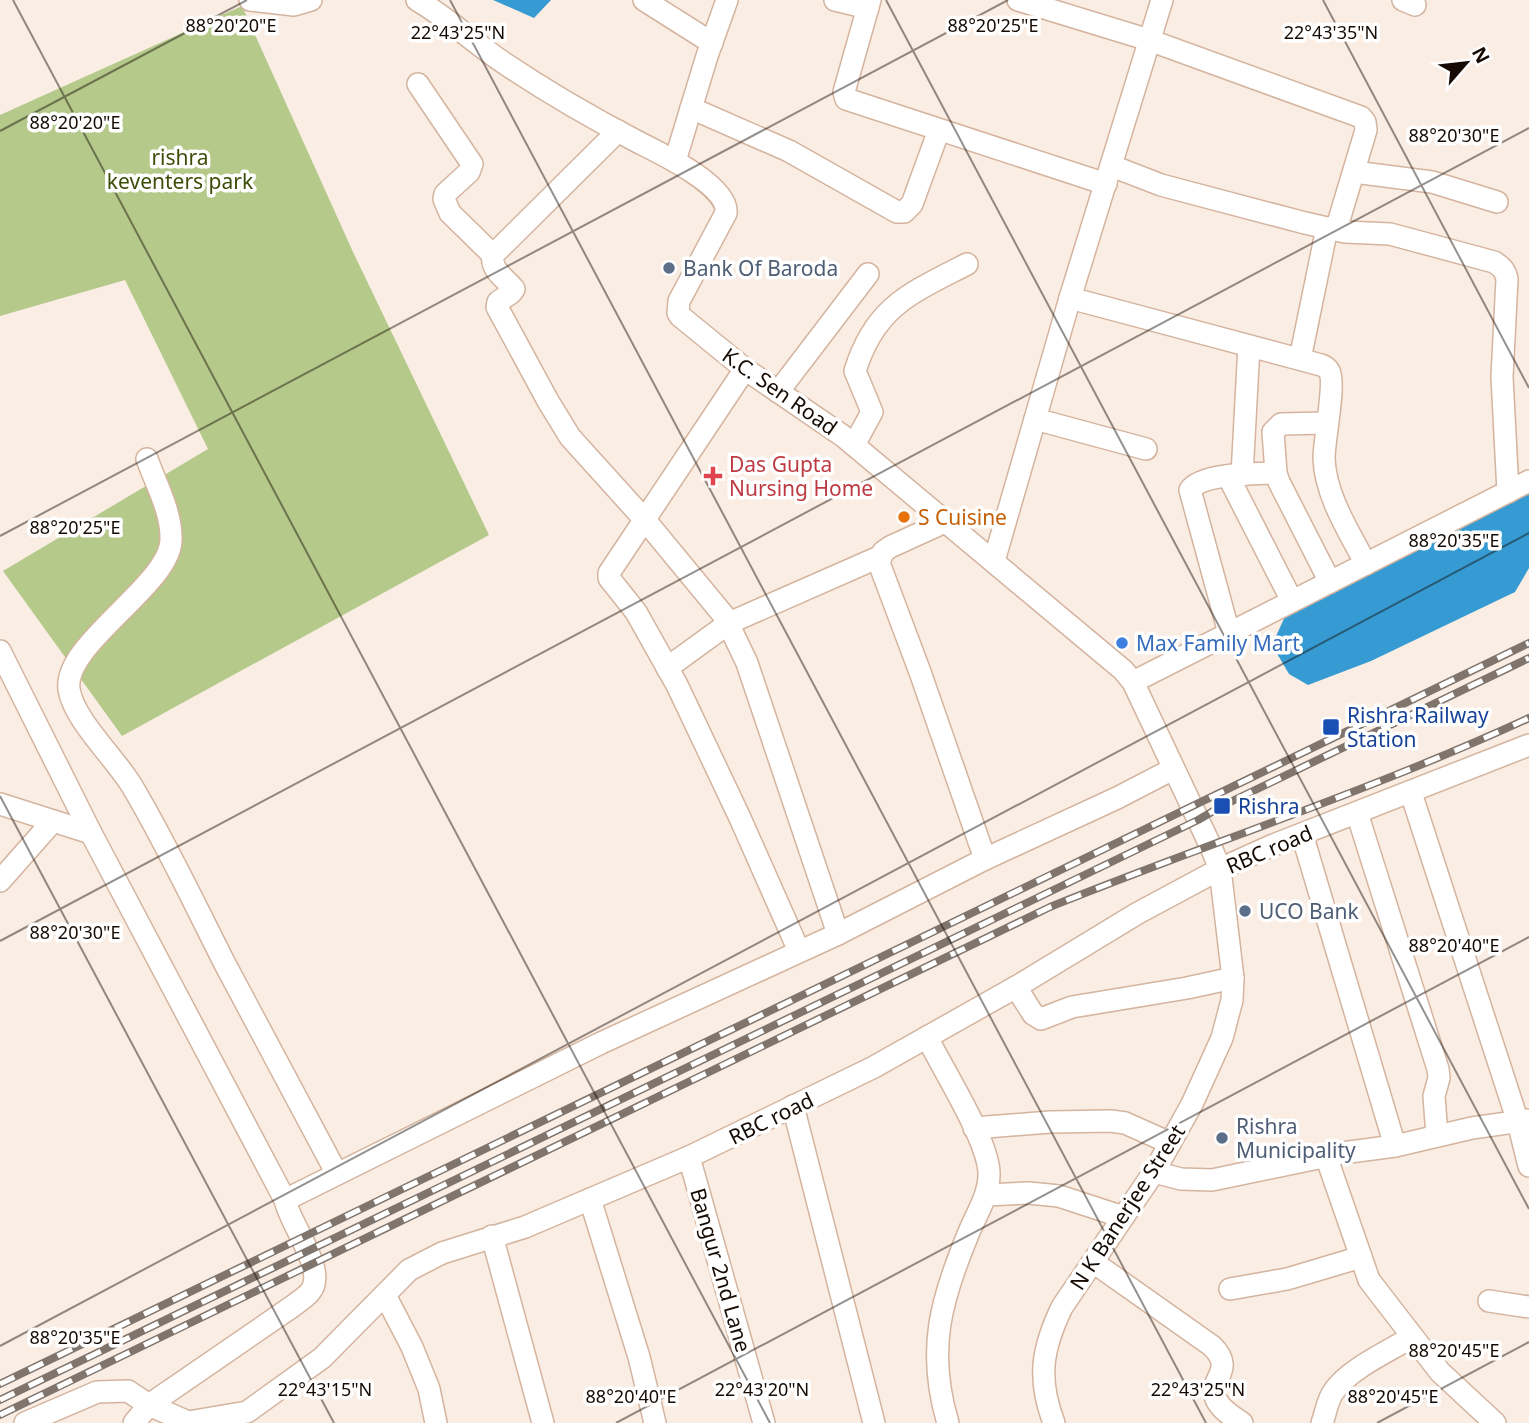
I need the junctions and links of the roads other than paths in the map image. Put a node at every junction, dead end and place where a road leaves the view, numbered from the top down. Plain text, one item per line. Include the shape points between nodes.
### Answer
1 (250, 0) edge
2 (311, 0) edge
3 (417, 0) edge
4 (644, 0) edge
5 (727, 0) edge
6 (835, 0) edge
7 (1018, 0) edge
8 (1162, 0) edge
9 (869, 4) edge
10 (1149, 40) junction
11 (712, 43) junction
12 (418, 84) dead end
13 (691, 108) junction
14 (939, 130) junction
15 (618, 131) junction
16 (675, 161) junction
17 (1354, 172) junction
18 (1109, 175) junction
19 (1497, 202) dead end
20 (1331, 229) junction
21 (493, 255) junction
22 (967, 264) dead end
23 (868, 274) dead end
24 (1070, 298) junction
25 (1249, 346) junction
26 (1300, 359) junction
27 (745, 369) junction
28 (778, 392) junction
29 (1035, 419) junction
30 (1327, 423) junction
31 (854, 445) junction
32 (1146, 449) dead end
33 (147, 459) dead end
34 (1276, 473) junction
35 (1235, 475) junction
36 (1529, 481) edge
37 (1508, 492) junction
38 (645, 520) junction
39 (947, 521) junction
40 (880, 557) junction
41 (993, 561) junction
42 (1366, 564) junction
43 (1330, 582) junction
44 (1292, 601) junction
45 (729, 623) junction
46 (1229, 633) junction
47 (0, 651) edge
48 (667, 668) junction
49 (1133, 682) junction
50 (1529, 745) edge
51 (1173, 769) junction
52 (1411, 793) junction
53 (0, 804) edge
54 (1357, 813) junction
55 (53, 821) junction
56 (91, 833) junction
57 (1302, 834) junction
58 (985, 859) junction
59 (1220, 869) junction
60 (0, 881) edge
61 (838, 934) junction
62 (799, 951) junction
63 (1233, 978) junction
64 (1016, 987) junction
65 (927, 1037) junction
66 (793, 1107) junction
67 (1523, 1121) edge
68 (974, 1128) junction
69 (1437, 1136) junction
70 (1170, 1143) junction
71 (1395, 1146) junction
72 (1326, 1156) junction
73 (689, 1157) junction
74 (1529, 1166) edge
75 (1154, 1172) junction
76 (337, 1174) junction
77 (986, 1195) junction
78 (590, 1199) junction
79 (285, 1200) junction
80 (1123, 1217) junction
81 (492, 1236) junction
82 (1361, 1256) junction
83 (1093, 1262) junction
84 (1230, 1289) dead end
85 (384, 1295) junction
86 (1489, 1301) dead end
87 (1529, 1307) edge
88 (1412, 1337) junction
89 (149, 1405) junction
90 (262, 1413) edge
91 (1490, 1421) edge
92 (25, 1423) edge
93 (134, 1423) edge
94 (436, 1423) edge
95 (543, 1423) edge
96 (655, 1423) edge
97 (764, 1423) edge
98 (874, 1423) edge
99 (948, 1423) edge
100 (1054, 1423) edge
101 (1242, 1423) edge
102 (1322, 1423) edge

1 - 2 street via 294,5
3 - 15 street, K.C. Sen Road via 505,64
4 - 11 street
5 - 11 street
6 - 9 street
7 - 10 street
8 - 10 street
9 - 14 street via 844,96 852,103
10 - 17 street via 1361,117 1366,130
10 - 18 street
11 - 13 street
12 - 21 street via 472,164 445,194 446,206
13 - 14 street via 789,151 897,212 912,204
13 - 16 street
14 - 18 street
15 - 16 street, K.C. Sen Road
15 - 21 street
16 - 27 street, K.C. Sen Road via 716,190 727,206 678,313
17 - 19 street via 1432,182
17 - 20 street
18 - 20 street
18 - 24 street
20 - 26 street
20 - 37 street via 1426,242 1494,262 1506,272 1502,377
21 - 38 street via 495,269 514,289 498,302 498,310 552,408 570,437
22 - 31 street via 909,294 877,323 855,371 872,412
23 - 28 street
24 - 25 street
24 - 29 street
25 - 26 street
25 - 35 street
26 - 30 street via 1330,372
27 - 28 street, K.C. Sen Road
27 - 38 street
28 - 31 street, K.C. Sen Road
29 - 32 street
29 - 41 street
30 - 34 street via 1275,428
30 - 42 street via 1324,459 1331,492
31 - 39 street, K.C. Sen Road
33 - 76 street via 172,541 154,575 82,653 69,687 79,714 131,784
34 - 35 street
34 - 43 street
35 - 44 street
35 - 46 street via 1200,481 1190,490
36 - 37 street
37 - 42 street
38 - 45 street
38 - 48 street via 609,578 636,612
39 - 40 street via 890,547
39 - 41 street, K.C. Sen Road
40 - 45 street
40 - 58 street via 881,571
41 - 49 street, K.C. Sen Road
42 - 43 street
43 - 44 street
44 - 46 street
45 - 48 street
45 - 61 street via 750,672
46 - 49 street
47 - 56 street
48 - 62 street
49 - 51 street, K.C. Sen Road
50 - 52 street, RBC road
51 - 58 street
51 - 59 street, K.C. Sen Road
52 - 54 street, RBC road
52 - 67 street
53 - 55 street
54 - 57 street, RBC road
54 - 69 street via 1438,1069 1434,1096
55 - 56 street
55 - 60 street
56 - 79 street
57 - 59 street, RBC road
57 - 71 street
58 - 61 street
59 - 63 street, N K Banerjee Street
59 - 64 street, RBC road
61 - 62 street
62 - 76 street
63 - 64 street via 1072,1007 1041,1019
63 - 70 street, N K Banerjee Street via 1232,1000 1215,1058
64 - 65 street, RBC road
65 - 66 street, RBC road
65 - 68 street
66 - 73 street, RBC road
66 - 98 street
67 - 69 street
67 - 74 street
68 - 70 street via 1111,1121
68 - 77 street via 989,1172
69 - 71 street
70 - 75 street, N K Banerjee Street
71 - 72 street
72 - 75 street via 1212,1180 1181,1180
72 - 82 street
73 - 78 street, RBC road
73 - 97 street, Bangur 2nd Lane
75 - 80 street, N K Banerjee Street
76 - 79 street
77 - 80 street via 1059,1196
77 - 99 street via 962,1249 938,1328
78 - 81 street, RBC road
78 - 96 street
79 - 89 street via 314,1263 317,1276 312,1291
80 - 83 street, N K Banerjee Street
81 - 85 street, RBC road via 442,1252 409,1270
81 - 95 street
82 - 84 street via 1287,1279
82 - 88 street via 1369,1280
83 - 100 street, N K Banerjee Street via 1062,1307 1046,1344 1044,1388
83 - 101 street via 1219,1353 1223,1363 1216,1399
85 - 90 street, RBC road
85 - 94 street via 412,1347 429,1389
86 - 87 street
88 - 91 street
88 - 102 street via 1339,1384
89 - 90 street, RBC road via 188,1422
89 - 92 street, RBC road via 128,1391 97,1392
89 - 93 street

